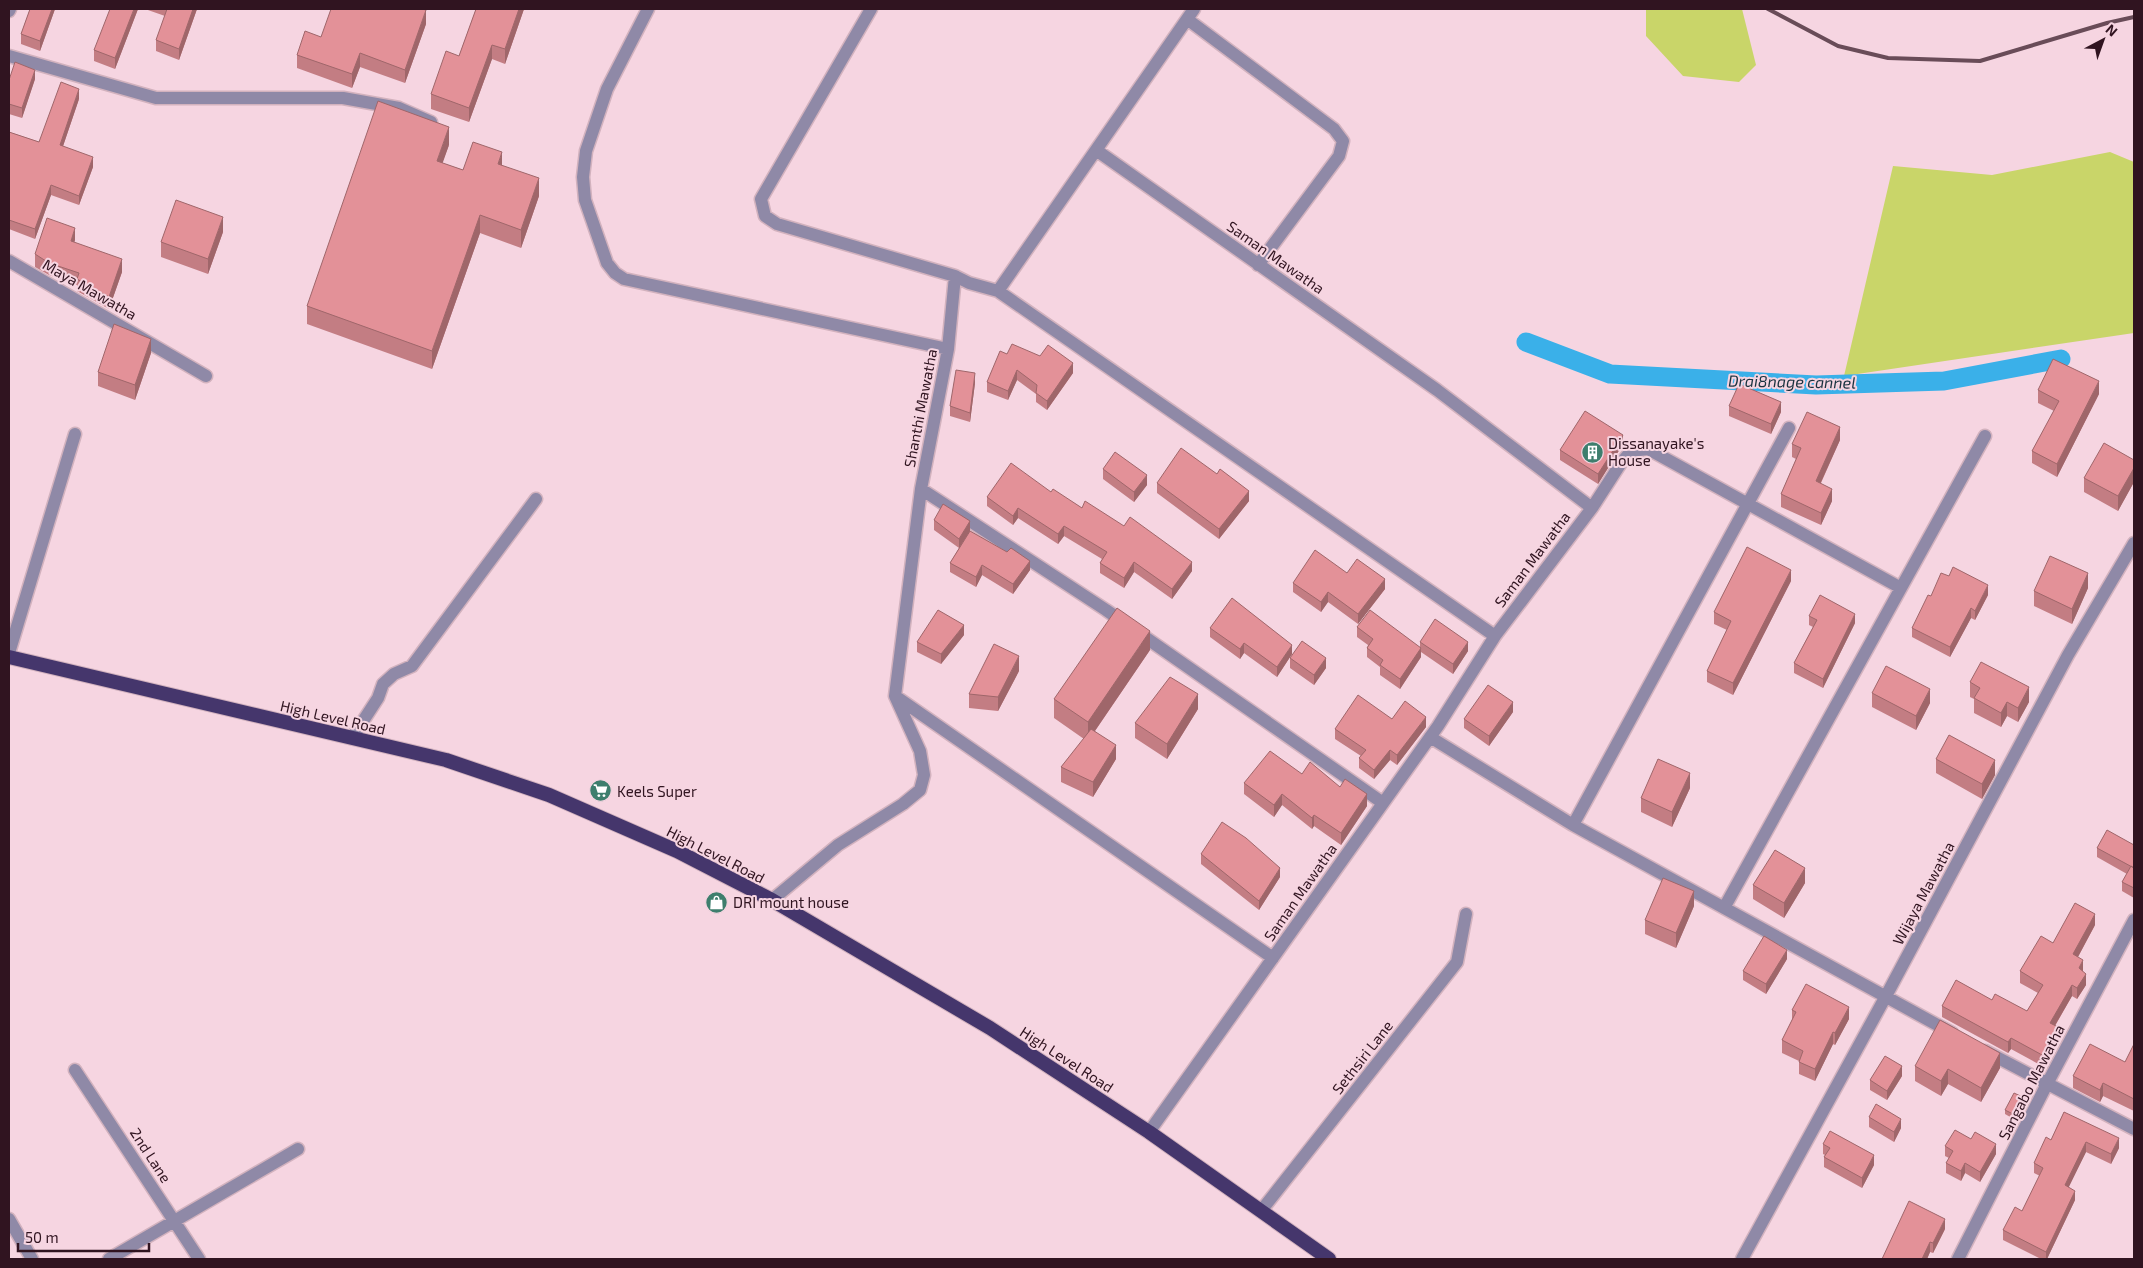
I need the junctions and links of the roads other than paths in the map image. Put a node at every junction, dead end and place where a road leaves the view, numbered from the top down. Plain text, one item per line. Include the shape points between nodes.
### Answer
1 (648, 9) edge
2 (871, 9) edge
3 (1190, 14) edge
4 (9, 56) edge
5 (439, 125) edge
6 (1096, 150) junction
7 (9, 261) edge
8 (1258, 265) junction
9 (955, 276) junction
10 (998, 292) junction
11 (948, 350) junction
12 (206, 376) dead end
13 (1789, 428) dead end
14 (75, 434) dead end
15 (1985, 436) dead end
16 (921, 489) junction
17 (536, 499) dead end
18 (1748, 504) junction
19 (1592, 508) junction
20 (2134, 544) edge
21 (1901, 588) junction
22 (1495, 636) junction
23 (9, 653) edge
24 (9, 657) edge
25 (895, 696) junction
26 (1430, 737) junction
27 (352, 738) junction
28 (1383, 803) junction
29 (1574, 825) junction
30 (772, 900) junction
31 (1724, 908) junction
32 (1466, 914) dead end
33 (2134, 920) edge
34 (1273, 958) junction
35 (1886, 996) junction
36 (75, 1070) dead end
37 (2047, 1084) junction
38 (2134, 1129) edge
39 (1149, 1132) junction
40 (298, 1148) dead end
41 (1261, 1211) junction
42 (9, 1219) edge
43 (176, 1222) junction
44 (32, 1259) edge
45 (109, 1259) edge
46 (199, 1259) edge
47 (1329, 1259) edge
48 (1742, 1259) edge
49 (1958, 1259) edge

1 - 11 street via 607,88 586,151 585,200 607,262 615,273 624,279
2 - 9 street via 761,199 765,216 776,224
3 - 6 street
3 - 8 street via 1334,129 1343,141 1339,156
4 - 5 street via 156,98 343,98 399,108
6 - 8 street, Saman Mawatha
6 - 10 street
7 - 12 street, Maya Mawatha
8 - 19 street, Saman Mawatha via 1437,390
9 - 10 street
9 - 11 street, Shanthi Mawatha
10 - 22 street
11 - 16 street, Shanthi Mawatha
13 - 18 street
14 - 23 street
15 - 21 street
16 - 25 street, Shanthi Mawatha
16 - 28 street via 1106,610
17 - 27 street via 412,666 394,674 383,684 378,698
18 - 19 street via 1648,449 1632,451
18 - 21 street
18 - 29 street
19 - 22 street, Saman Mawatha
20 - 35 street, Wijaya Mawatha via 2068,654
21 - 31 street
22 - 26 street, Saman Mawatha
24 - 27 highway, High Level Road
25 - 30 street via 920,751 924,775 920,790 838,845
25 - 34 street
26 - 28 street, Saman Mawatha
26 - 29 street
27 - 30 highway, High Level Road via 446,760 549,795 677,851
28 - 34 street, Saman Mawatha
29 - 31 street
30 - 39 highway, High Level Road via 990,1028
31 - 35 street
32 - 41 street, Sethsiri Lane via 1457,962
33 - 37 street, Sangabo Mawatha
34 - 39 street, Saman Mawatha
35 - 37 street
35 - 48 street, Wijaya Mawatha
36 - 43 street, 2nd Lane
37 - 38 street
37 - 49 street, Sangabo Mawatha
39 - 41 highway, High Level Road
40 - 43 street
41 - 47 highway, High Level Road
42 - 44 street
43 - 45 street
43 - 46 street, 2nd Lane

